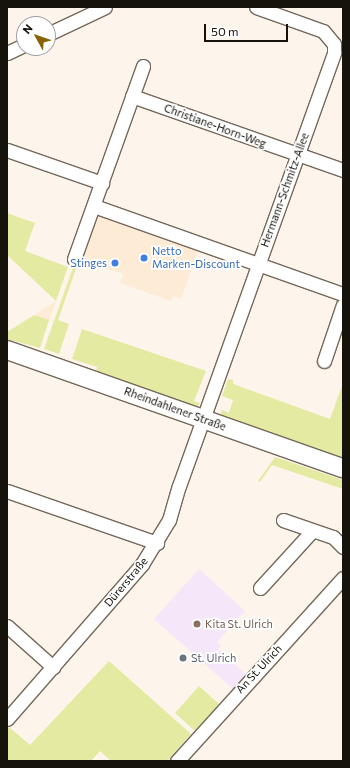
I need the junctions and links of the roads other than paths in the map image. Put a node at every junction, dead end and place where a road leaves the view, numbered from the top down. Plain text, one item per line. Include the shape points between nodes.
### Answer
1 (105, 7) edge
2 (257, 7) edge
3 (56, 30) edge
4 (143, 66) dead end
5 (132, 96) junction
6 (7, 150) edge
7 (297, 155) junction
8 (343, 170) edge
9 (102, 183) junction
10 (94, 206) junction
11 (74, 259) dead end
12 (258, 263) junction
13 (343, 294) edge
14 (343, 305) edge
15 (7, 350) edge
16 (324, 361) dead end
17 (203, 419) junction
18 (343, 468) edge
19 (7, 490) edge
20 (283, 520) dead end
21 (312, 531) junction
22 (157, 543) junction
23 (343, 547) edge
24 (343, 578) edge
25 (260, 588) dead end
26 (7, 626) edge
27 (53, 667) junction
28 (7, 719) edge
29 (177, 761) edge

1 - 3 street
2 - 7 street, Hermann-Schmitz-Allee via 323,31 334,44 334,52
4 - 5 street
5 - 7 street, Christiane-Horn-Weg
5 - 9 street
6 - 9 street
7 - 8 street, Christiane-Horn-Weg
7 - 12 street, Hermann-Schmitz-Allee
9 - 10 street
10 - 11 street
10 - 12 street
12 - 13 street
12 - 17 street, Hermann-Schmitz-Allee
14 - 16 street
15 - 17 main road, Rheindahlener Straße
17 - 18 main road, Rheindahlener Straße
17 - 22 street, Dürerstraße via 178,486 169,520
19 - 22 street
20 - 21 street
21 - 23 street via 333,537
21 - 25 street
22 - 27 street, Dürerstraße
24 - 29 street, An St. Ulrich
26 - 27 street
27 - 28 street, Dürerstraße

